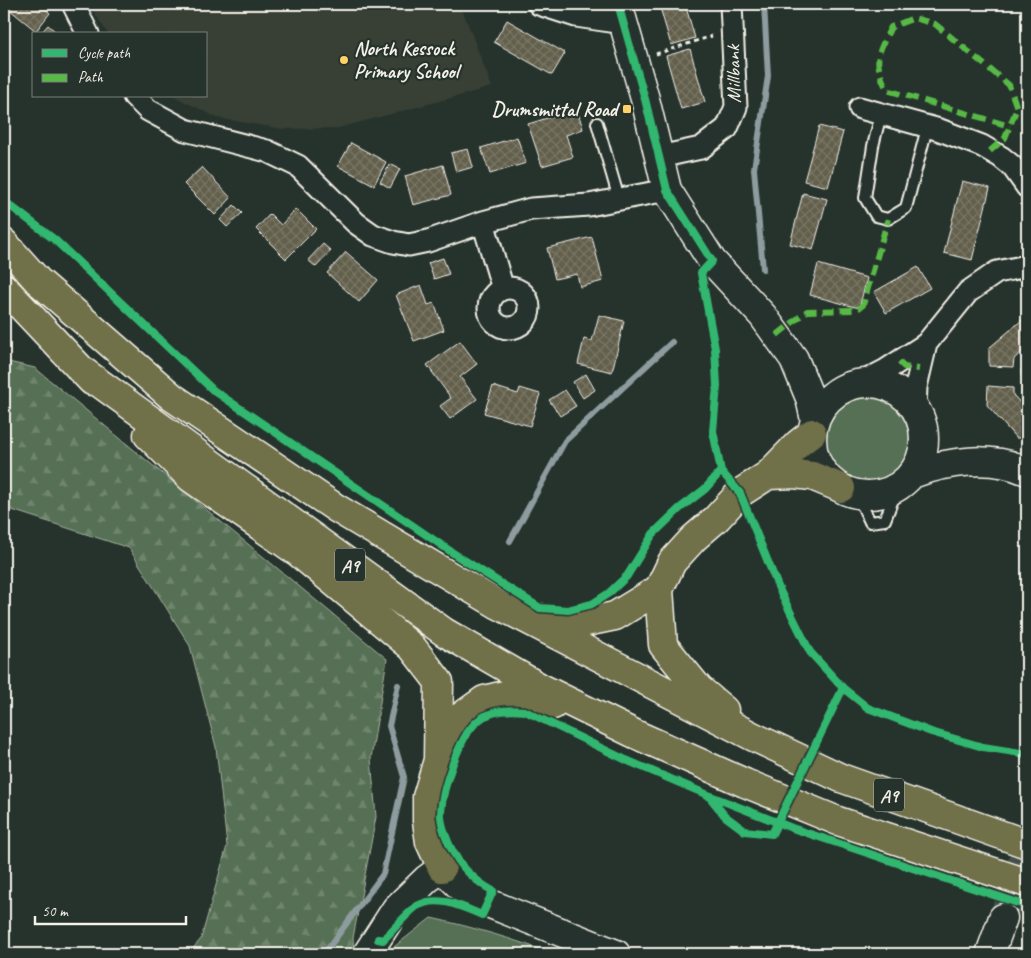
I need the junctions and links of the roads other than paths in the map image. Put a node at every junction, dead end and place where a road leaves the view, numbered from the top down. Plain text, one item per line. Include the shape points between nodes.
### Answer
1 (73, 4) edge
2 (540, 4) edge
3 (731, 4) edge
4 (621, 13) edge
5 (87, 32) edge
6 (136, 98) edge
7 (860, 108) dead end
8 (881, 114) junction
9 (597, 123) dead end
10 (927, 128) junction
11 (659, 157) junction
12 (1027, 187) edge
13 (667, 190) junction
14 (619, 199) junction
15 (483, 222) junction
16 (4, 242) edge
17 (1027, 266) edge
18 (4, 288) edge
19 (503, 289) dead end
20 (926, 344) junction
21 (794, 359) junction
22 (80, 369) junction
23 (854, 385) junction
24 (919, 417) junction
25 (814, 427) junction
26 (980, 461) junction
27 (1027, 471) edge
28 (768, 475) junction
29 (907, 479) junction
30 (847, 490) junction
31 (658, 589) junction
32 (497, 604) junction
33 (636, 735) junction
34 (754, 737) junction
35 (438, 760) junction
36 (1027, 844) edge
37 (442, 868) junction
38 (1027, 883) edge
39 (1003, 918) tunnel mouth
40 (367, 954) edge
41 (616, 954) edge
42 (990, 954) edge

1 - 5 street
2 - 4 street via 576,16
3 - 11 street, Millbank via 736,107 727,128 701,148
4 - 11 street
6 - 15 street via 148,110 185,130 267,151 298,166 356,223 373,235 409,244 428,241
7 - 8 street
8 - 10 street
8 - 10 lane via 865,198 876,216 888,219 906,208
9 - 14 lane
10 - 12 street via 940,130 1001,156
11 - 13 street
13 - 14 street
13 - 21 street via 712,262 763,316
14 - 15 street via 589,205 531,209
15 - 19 street
16 - 32 highway, A9 via 38,281 172,397 336,508
17 - 20 street via 997,272 968,292
18 - 22 highway, A9
20 - 23 street via 886,370
20 - 24 street via 916,387
21 - 23 street via 828,378
21 - 25 street via 810,398
22 - 33 highway, A9 via 444,632 541,688
22 - 35 highway, A9 via 191,478 299,553 412,647 439,682
23 - 24 street via 877,383 892,387 905,396
23 - 25 street via 833,395 822,406
24 - 26 street via 958,451
24 - 29 street via 924,442 920,459
25 - 28 highway
25 - 30 street via 813,450 818,465 828,478
26 - 27 street via 1016,466
26 - 29 street via 932,467
28 - 30 highway via 812,476
28 - 31 highway via 740,493 694,538 672,562
29 - 30 street via 886,492 869,495
31 - 32 highway, A9 via 615,616 576,624
31 - 34 highway, A9 via 663,645 699,689
32 - 34 highway, A9
33 - 35 highway, A9 via 557,706 508,694 484,700 459,718
33 - 38 highway, A9 via 838,821
34 - 36 highway, A9 via 841,778
35 - 37 highway via 427,797 427,821 430,842
37 - 40 street via 396,909
37 - 41 street via 462,888 488,903
39 - 42 street

